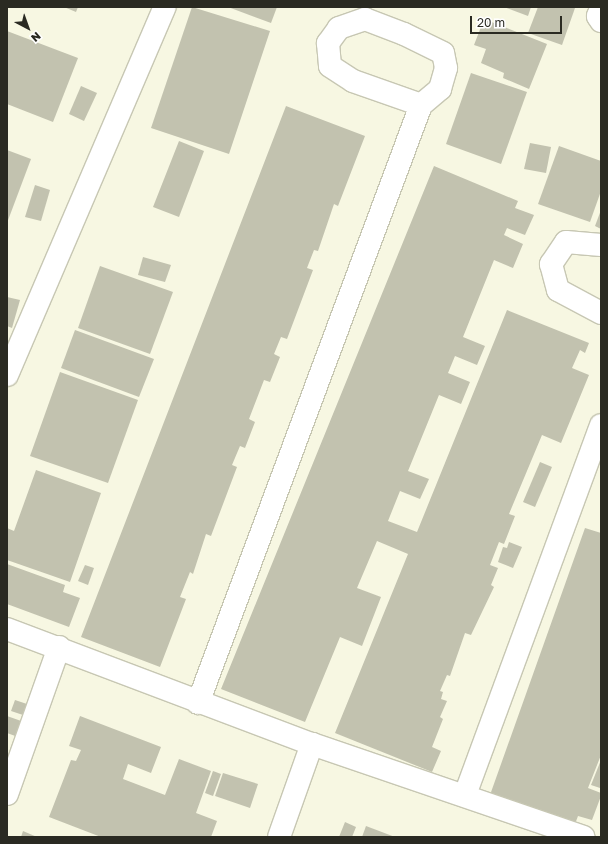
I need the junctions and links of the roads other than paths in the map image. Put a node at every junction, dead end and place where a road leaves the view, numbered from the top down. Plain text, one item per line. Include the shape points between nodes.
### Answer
1 (165, 7) edge
2 (601, 9) edge
3 (601, 21) edge
4 (421, 105) junction
5 (601, 245) edge
6 (601, 313) edge
7 (7, 375) edge
8 (601, 425) edge
9 (7, 629) edge
10 (59, 647) junction
11 (198, 703) junction
12 (312, 744) junction
13 (7, 794) edge
14 (465, 795) junction
15 (279, 837) edge
16 (583, 837) edge

1 - 7 street
2 - 3 street via 598,16
4 - 4 street via 353,81 330,66 328,43 339,28 365,19 443,53 446,68 440,89
4 - 11 street
5 - 6 street via 566,242 551,264 558,290
8 - 14 street
9 - 10 street
10 - 11 street
10 - 13 street
11 - 12 street
12 - 14 street
12 - 15 street
14 - 16 street

